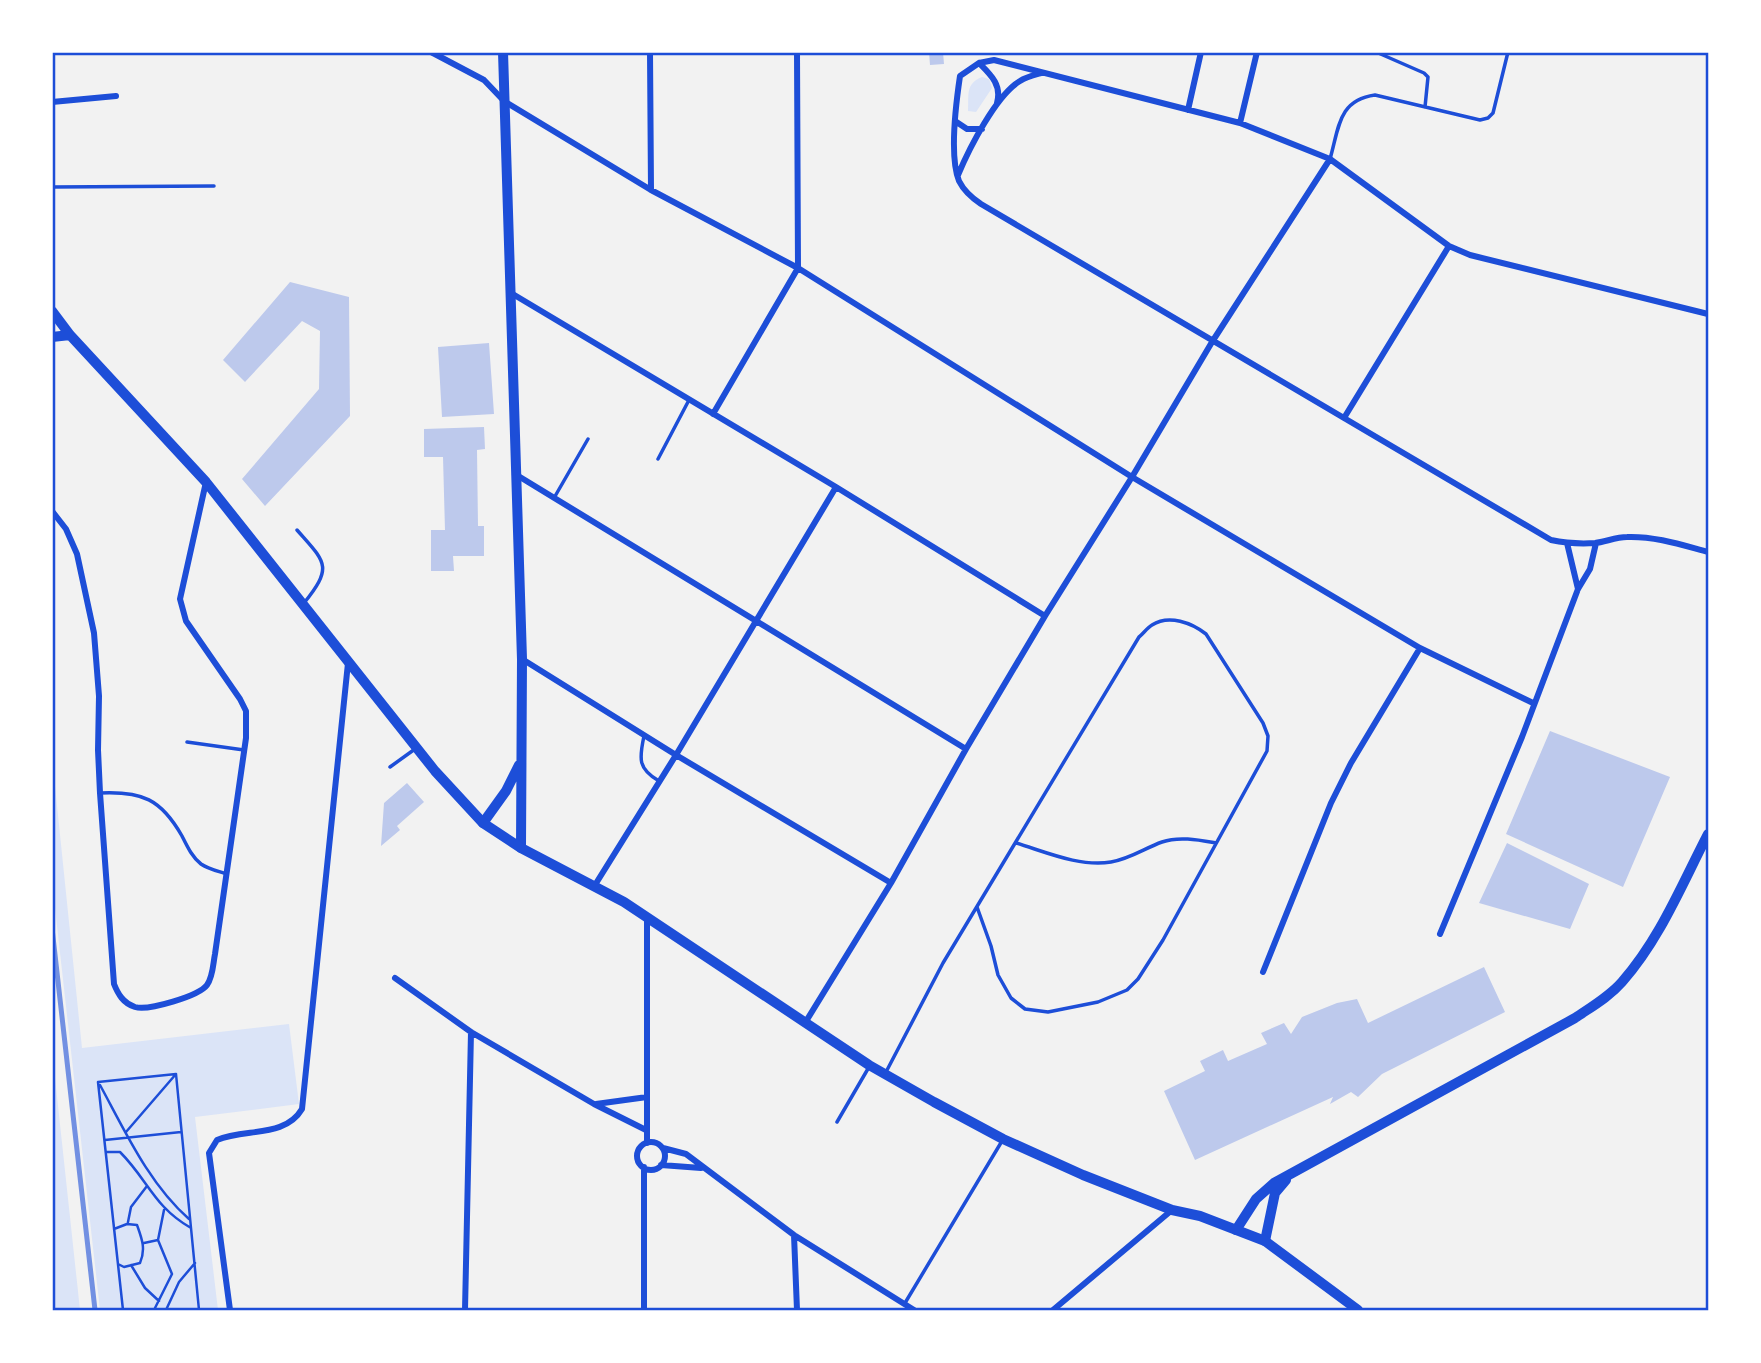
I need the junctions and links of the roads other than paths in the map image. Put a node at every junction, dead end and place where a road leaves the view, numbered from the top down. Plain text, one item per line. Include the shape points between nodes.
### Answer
1 (431, 52) edge
2 (503, 52) edge
3 (650, 52) edge
4 (797, 52) edge
5 (1201, 52) edge
6 (1256, 52) edge
7 (1376, 52) edge
8 (1508, 52) edge
9 (979, 64) junction
10 (1041, 73) junction
11 (116, 96) dead end
12 (504, 101) junction
13 (52, 102) edge
14 (997, 104) junction
15 (1425, 107) junction
16 (1188, 110) junction
17 (955, 121) junction
18 (1240, 123) junction
19 (982, 129) junction
20 (1330, 159) junction
21 (957, 177) junction
22 (214, 186) dead end
23 (52, 187) edge
24 (651, 190) junction
25 (1448, 246) junction
26 (798, 268) junction
27 (511, 293) junction
28 (52, 311) edge
29 (1709, 314) edge
30 (70, 335) junction
31 (52, 337) edge
32 (1212, 342) junction
33 (689, 400) junction
34 (713, 414) junction
35 (1344, 418) junction
36 (589, 439) dead end
37 (658, 459) dead end
38 (515, 474) junction
39 (1132, 477) junction
40 (206, 482) junction
41 (836, 487) junction
42 (554, 498) junction
43 (52, 511) edge
44 (297, 530) dead end
45 (1567, 543) junction
46 (1596, 543) junction
47 (1709, 552) edge
48 (1578, 589) junction
49 (303, 604) junction
50 (1045, 616) junction
51 (755, 622) junction
52 (1420, 648) junction
53 (522, 659) junction
54 (348, 661) junction
55 (1533, 703) junction
56 (645, 735) junction
57 (187, 742) dead end
58 (416, 748) junction
59 (966, 749) junction
60 (244, 750) junction
61 (676, 755) junction
62 (521, 762) junction
63 (390, 767) dead end
64 (659, 781) junction
65 (100, 793) junction
66 (483, 823) junction
67 (1709, 834) edge
68 (1015, 843) junction
69 (1216, 843) junction
70 (521, 848) junction
71 (227, 874) junction
72 (891, 883) junction
73 (595, 885) junction
74 (977, 907) junction
75 (647, 916) junction
76 (1440, 934) dead end
77 (1263, 972) dead end
78 (395, 978) dead end
79 (806, 1023) junction
80 (471, 1032) junction
81 (869, 1065) junction
82 (885, 1074) junction
83 (647, 1097) junction
84 (594, 1104) junction
85 (836, 1122) dead end
86 (646, 1130) junction
87 (1003, 1139) junction
88 (647, 1143) junction
89 (663, 1148) junction
90 (661, 1165) junction
91 (644, 1167) junction
92 (703, 1168) junction
93 (1291, 1174) junction
94 (1172, 1210) junction
95 (1236, 1230) junction
96 (794, 1235) junction
97 (1265, 1241) junction
98 (905, 1305) junction
99 (230, 1311) edge
100 (466, 1311) edge
101 (644, 1311) edge
102 (797, 1311) edge
103 (914, 1311) edge
104 (1053, 1311) edge
105 (1358, 1311) edge

1 - 12 street via 484,80
2 - 12 main road
3 - 24 street
4 - 26 street
5 - 16 street
6 - 18 street
7 - 15 lane via 1428,77
8 - 15 lane via 1488,118
9 - 10 street via 993,60
9 - 14 street via 996,79
9 - 17 street via 960,76
10 - 14 street via 1018,82
10 - 16 street
11 - 13 street
12 - 24 street
12 - 27 main road
14 - 19 street
15 - 20 lane via 1375,95 1351,103 1343,114
16 - 18 street
17 - 19 street via 967,129
17 - 21 street
18 - 20 street
19 - 21 street
20 - 25 street
20 - 32 street
21 - 32 street via 981,204
22 - 23 lane
24 - 26 street
25 - 29 street
25 - 35 street
26 - 34 street
26 - 39 street
27 - 33 street
27 - 38 main road
28 - 30 main road
30 - 31 main road
30 - 40 main road
32 - 35 street
32 - 39 street
33 - 34 street
33 - 37 lane
34 - 41 street
35 - 45 street via 1550,540
36 - 42 lane
38 - 42 street
38 - 53 main road
39 - 50 street
39 - 52 street
40 - 49 main road
40 - 60 street via 180,599 186,621 246,711
41 - 50 street
41 - 51 street
42 - 51 street
43 - 65 street via 71,538 94,633
44 - 49 lane via 322,559 320,584
45 - 46 street
45 - 48 street
46 - 47 street via 1640,538
46 - 48 street via 1590,569
48 - 55 street
49 - 54 main road
50 - 59 street
51 - 59 street
51 - 61 street
52 - 55 street
52 - 77 street via 1331,803
53 - 56 street
53 - 62 main road
54 - 58 main road
54 - 99 street via 302,1109 282,1127 217,1140 209,1153
55 - 76 street
56 - 61 street
56 - 64 lane via 642,767
57 - 60 lane
58 - 63 lane
58 - 66 main road
59 - 72 street
60 - 71 street
61 - 64 street
61 - 72 street
62 - 66 main road
62 - 70 main road
64 - 73 street
65 - 71 lane via 126,792 154,802 165,810 203,866
65 - 71 street via 114,984 125,1002 144,1008 195,995 208,984
66 - 70 main road
67 - 93 main road via 1656,935 1608,996
68 - 69 lane via 1075,861 1111,862 1165,841
68 - 69 lane via 1139,638 1152,625 1165,621 1184,621 1206,634 1268,736 1267,751
68 - 74 lane
69 - 74 lane via 1138,979 1128,990 1098,1002 1048,1012 1025,1009 1011,998 998,975
70 - 73 main road
72 - 79 street
73 - 75 main road
74 - 82 lane
75 - 79 main road
75 - 83 street
78 - 80 street
79 - 81 main road
80 - 84 street
80 - 100 street
81 - 82 main road
81 - 85 lane
82 - 87 main road
83 - 84 street
83 - 86 street
84 - 86 street
86 - 88 street
87 - 94 main road
87 - 98 lane
88 - 89 street
88 - 91 street via 638,1157
89 - 90 street
89 - 92 street via 686,1154
90 - 91 street
90 - 92 street
91 - 101 street
92 - 96 street
93 - 95 main road via 1256,1199
93 - 97 main road via 1275,1192
94 - 95 main road
94 - 104 street
95 - 97 main road
96 - 98 street
96 - 102 street
97 - 105 main road
98 - 103 street

